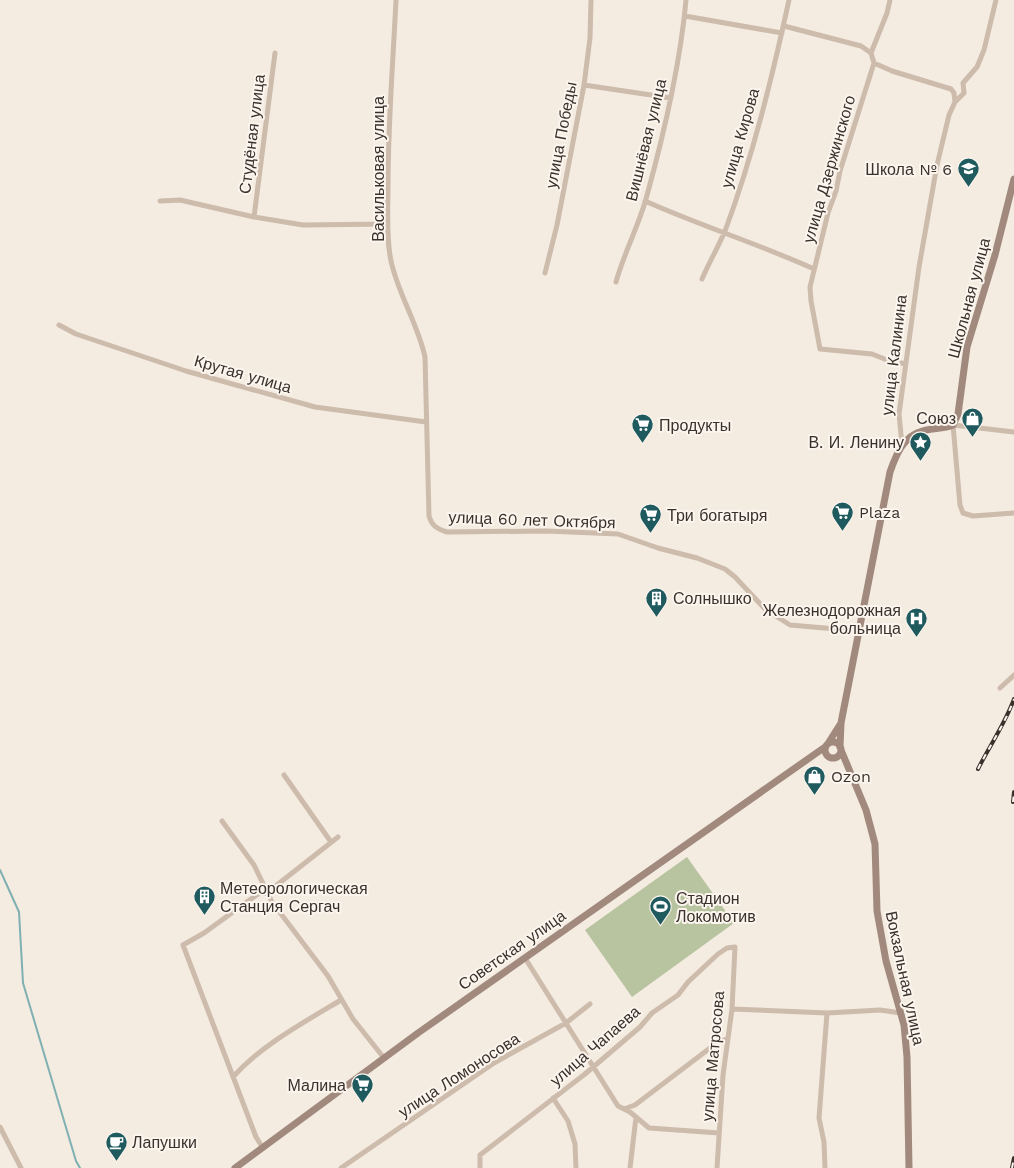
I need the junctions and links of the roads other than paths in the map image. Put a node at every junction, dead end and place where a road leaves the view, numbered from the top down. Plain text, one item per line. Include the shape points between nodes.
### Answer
1 (396, 0) edge
2 (591, 0) edge
3 (686, 0) edge
4 (789, 0) edge
5 (890, 0) edge
6 (996, 0) edge
7 (685, 16) junction
8 (784, 26) junction
9 (782, 33) junction
10 (275, 53) dead end
11 (871, 53) junction
12 (874, 63) junction
13 (963, 83) junction
14 (584, 85) junction
15 (951, 89) junction
16 (671, 98) junction
17 (955, 102) junction
18 (1014, 179) edge
19 (160, 200) dead end
20 (645, 201) junction
21 (254, 217) junction
22 (388, 224) junction
23 (724, 233) junction
24 (814, 269) junction
25 (545, 274) dead end
26 (702, 279) dead end
27 (616, 282) dead end
28 (60, 325) dead end
29 (906, 364) junction
30 (426, 422) junction
31 (953, 425) junction
32 (1014, 432) edge
33 (902, 445) junction
34 (1014, 512) edge
35 (859, 630) junction
36 (1014, 675) edge
37 (1000, 688) dead end
38 (841, 722) junction
39 (827, 745) junction
40 (841, 748) junction
41 (830, 757) junction
42 (807, 759) junction
43 (848, 768) junction
44 (284, 775) dead end
45 (222, 821) dead end
46 (338, 837) dead end
47 (331, 842) junction
48 (268, 892) junction
49 (735, 947) joint
50 (525, 958) junction
51 (340, 1000) junction
52 (590, 1004) dead end
53 (732, 1009) junction
54 (827, 1013) junction
55 (902, 1013) junction
56 (566, 1023) junction
57 (727, 1039) junction
58 (384, 1058) junction
59 (592, 1066) junction
60 (233, 1077) junction
61 (553, 1098) junction
62 (624, 1109) junction
63 (636, 1117) junction
64 (0, 1127) edge
65 (719, 1133) junction
66 (263, 1148) junction
67 (239, 1167) edge
68 (21, 1168) edge
69 (341, 1168) edge
70 (480, 1168) edge
71 (576, 1168) edge
72 (630, 1168) edge
73 (716, 1168) edge
74 (824, 1168) edge
75 (909, 1168) edge

1 - 22 street, Васильковая улица via 388,143
2 - 14 street, улица Победы
3 - 7 street, Вишнёвая улица
4 - 8 street, улица Кирова
5 - 11 street
6 - 13 street, улица Калинина via 984,50 977,67
7 - 9 street
7 - 16 street, Вишнёвая улица
8 - 9 street, улица Кирова
8 - 11 street via 861,46
9 - 23 street, улица Кирова via 744,176
10 - 21 street, Студёная улица
11 - 12 street
12 - 15 street via 892,72
12 - 24 street, улица Дзержинского
13 - 15 street
13 - 17 street, улица Калинина via 964,92
14 - 16 street
14 - 25 street, улица Победы
15 - 17 street
16 - 20 street, Вишнёвая улица
17 - 29 street, улица Калинина via 937,165
18 - 31 main road, Школьная улица via 967,347 958,414
19 - 21 street via 180,200
20 - 23 street
20 - 27 street, Вишнёвая улица
21 - 22 street via 303,225
22 - 30 street, Васильковая улица via 390,260 422,341
23 - 24 street
23 - 26 street, улица Кирова
24 - 29 street, улица Дзержинского via 811,301 820,349 872,354
28 - 30 street, Крутая улица via 76,334 186,371 316,407
29 - 33 street, улица Калинина via 899,414
30 - 35 street, улица 60 лет Октября via 429,516 439,530 618,534 725,569 765,609 790,625
31 - 32 street
31 - 33 main road via 924,430
31 - 34 street via 963,514
33 - 35 main road, улица Калинина via 890,472
35 - 38 main road, улица Калинина
36 - 37 street
38 - 39 main road
38 - 40 main road
39 - 40 main road via 836,742
39 - 41 main road
39 - 42 main road, Советская улица
40 - 41 main road via 839,756
40 - 43 main road, Вокзальная улица
41 - 42 main road, Советская улица
41 - 43 main road
42 - 50 main road, Советская улица
43 - 55 main road, Вокзальная улица via 866,810 875,844 877,911 886,961
44 - 47 street
45 - 48 street via 254,865
46 - 47 street
47 - 48 street
48 - 51 street via 328,976
48 - 60 street via 258,894 183,945
49 - 53 street, улица Матросова
49 - 59 street, улица Чапаева via 718,954 678,995
50 - 56 street
50 - 58 main road, Советская улица
51 - 58 street
51 - 60 street via 245,1063
52 - 56 street, улица Ломоносова
53 - 54 street
53 - 57 street, улица Матросова
54 - 55 street via 880,1010
54 - 74 street via 819,1118 824,1142
55 - 75 main road, Вокзальная улица via 907,1057
56 - 59 street
56 - 69 street, улица Ломоносова via 494,1063
57 - 62 street via 718,1042 635,1105
57 - 65 street, улица Матросова
58 - 66 main road, Советская улица
59 - 61 street, улица Чапаева
59 - 62 street via 618,1106
60 - 66 street
61 - 70 street, улица Чапаева via 480,1155
61 - 71 street via 568,1121 575,1144
62 - 63 street
63 - 65 street via 649,1128
63 - 72 street
64 - 68 street
65 - 73 street, улица Матросова
66 - 67 main road, Советская улица

